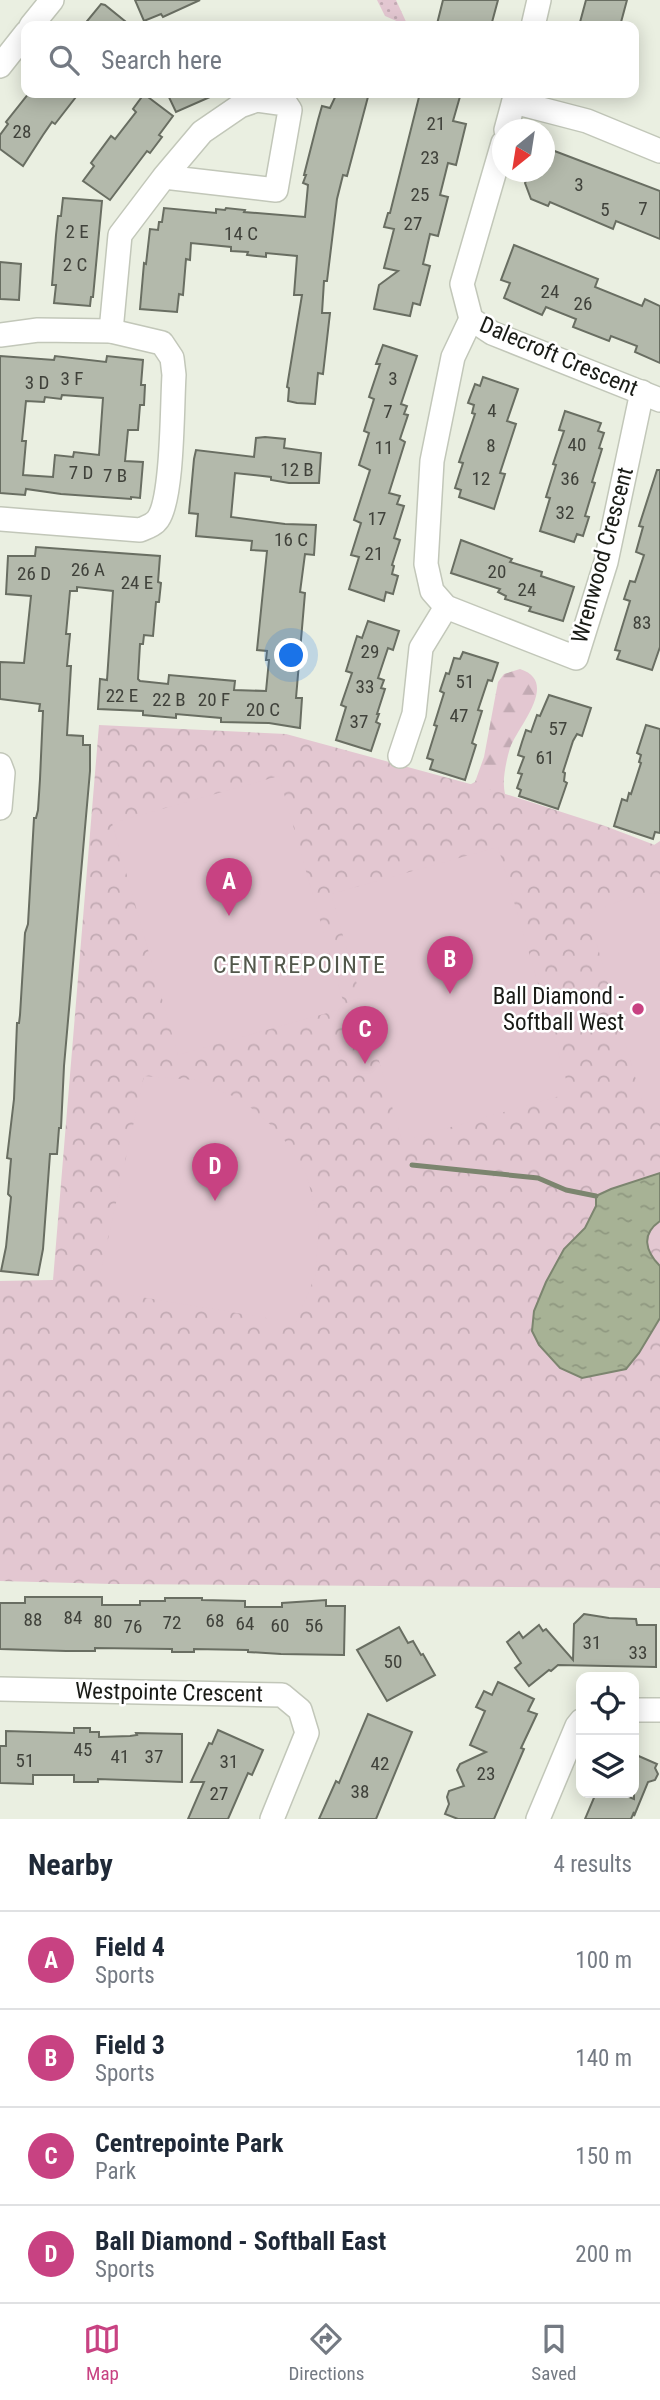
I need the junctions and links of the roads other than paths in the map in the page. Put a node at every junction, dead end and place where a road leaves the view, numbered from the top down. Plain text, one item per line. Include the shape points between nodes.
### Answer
1 (52, 0) edge
2 (539, 0) edge
3 (36, 21) edge
4 (534, 21) edge
5 (21, 39) edge
6 (0, 66) edge
7 (515, 98) edge
8 (518, 98) edge
9 (509, 119) edge
10 (660, 151) edge
11 (164, 177) junction
12 (492, 178) edge
13 (471, 318) junction
14 (111, 331) junction
15 (0, 335) edge
16 (651, 396) edge
17 (0, 519) edge
18 (446, 607) junction
19 (400, 756) dead end
20 (0, 765) edge
21 (0, 808) edge
22 (0, 1689) edge
23 (639, 1710) edge
24 (660, 1710) edge
25 (576, 1728) edge
26 (272, 1819) edge
27 (538, 1819) edge

1 - 3 street
2 - 4 street
5 - 6 street
7 - 9 street
8 - 10 street
11 - 11 street via 276,190 290,110 286,104 257,100 240,106 202,132
11 - 14 street via 120,235
12 - 13 street, Dalecroft Crescent via 462,284
13 - 16 street, Dalecroft Crescent via 492,333
13 - 18 street via 453,357 432,461 426,564 432,591
14 - 15 street via 38,330
14 - 17 street via 162,342 172,358 167,495 158,519 140,530
16 - 18 street, Wrenwood Crescent via 576,658
18 - 19 street via 422,648 414,714
20 - 21 street
22 - 26 street, Westpointe Crescent via 282,1695 300,1710 307,1733
23 - 24 street
25 - 27 street

